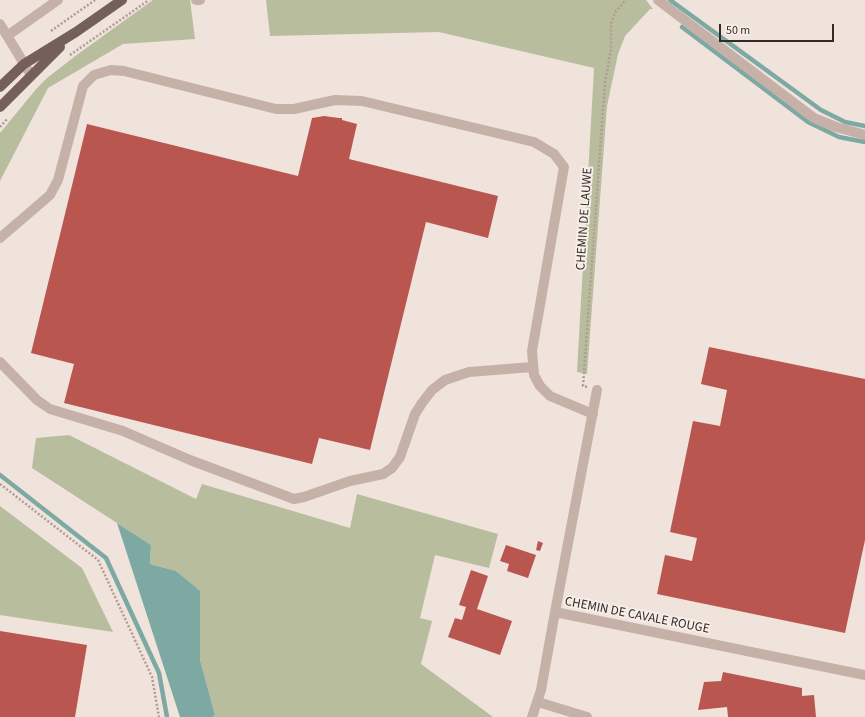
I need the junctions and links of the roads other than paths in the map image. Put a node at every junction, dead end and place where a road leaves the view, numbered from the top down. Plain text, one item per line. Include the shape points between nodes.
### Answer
1 (58, 0) edge
2 (122, 0) edge
3 (196, 0) edge
4 (200, 0) edge
5 (658, 0) edge
6 (0, 24) edge
7 (76, 32) junction
8 (7, 36) junction
9 (24, 64) junction
10 (31, 75) junction
11 (0, 87) edge
12 (0, 107) edge
13 (865, 135) edge
14 (0, 238) edge
15 (0, 362) edge
16 (532, 367) junction
17 (597, 390) road end
18 (593, 414) junction
19 (555, 612) junction
20 (865, 675) edge
21 (538, 702) junction
22 (532, 717) edge
23 (587, 717) edge

1 - 8 street
2 - 7 main road
3 - 4 street
5 - 13 street via 814,118 836,128
6 - 8 street
7 - 9 main road
7 - 10 main road
8 - 9 street
9 - 10 street
9 - 11 main road
10 - 12 main road
14 - 16 street via 50,195 58,180 83,86 94,75 111,70 124,70 276,109 335,100 362,101 534,142 554,154 564,167 532,351
15 - 16 street via 37,400 50,409 123,431 190,460 294,498 382,474 392,468 400,458 415,414 422,402 445,380 469,372
16 - 18 street via 536,380 550,396
17 - 18 street, CHEMIN DE CAVALE ROUGE
18 - 19 street, CHEMIN DE CAVALE ROUGE
19 - 20 street, CHEMIN DE CAVALE ROUGE
19 - 21 street
21 - 22 street
21 - 23 street

